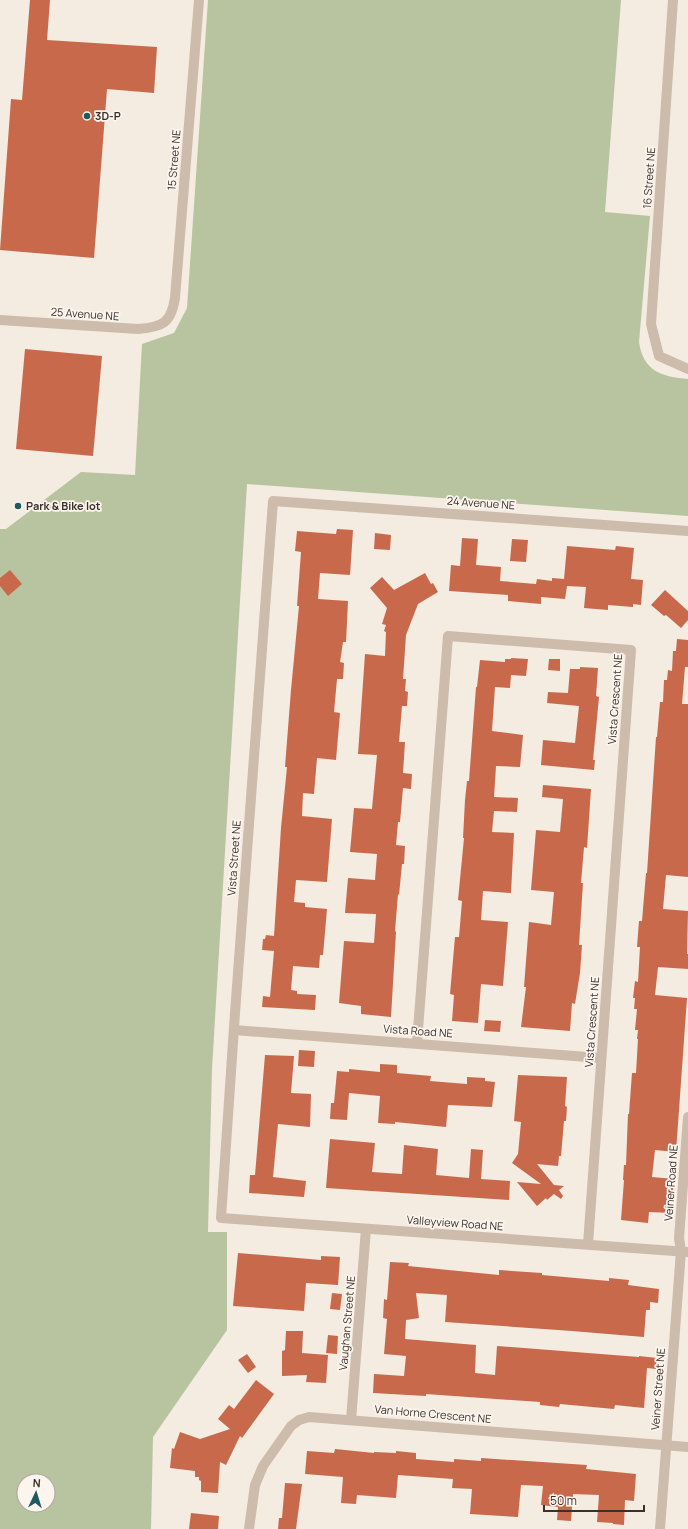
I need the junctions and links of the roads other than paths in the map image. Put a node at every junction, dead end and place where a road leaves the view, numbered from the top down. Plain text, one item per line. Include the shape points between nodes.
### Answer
1 (199, 0) edge
2 (673, 0) edge
3 (0, 320) edge
4 (167, 320) joint
5 (688, 369) edge
6 (273, 501) joint
7 (688, 530) edge
8 (234, 1030) junction
9 (417, 1044) junction
10 (601, 1058) junction
11 (688, 1117) edge
12 (221, 1218) joint
13 (366, 1229) junction
14 (588, 1244) junction
15 (684, 1251) edge
16 (351, 1420) junction
17 (666, 1445) junction
18 (688, 1447) edge
19 (249, 1529) edge
20 (660, 1529) edge

1 - 4 street, 15 Street NE via 175,298 173,312
2 - 5 street, 16 Street NE via 651,324 659,356
3 - 4 street, 25 Avenue NE via 138,329 153,328
6 - 7 street, 24 Avenue NE
6 - 8 street, Vista Street NE
8 - 9 street, Vista Road NE
8 - 12 street, Vista Street NE
9 - 10 street, Vista Road NE
9 - 10 street, Vista Crescent NE via 448,636 631,650
10 - 14 street, Vista Crescent NE
11 - 15 street, Veiner Road NE via 679,1238
12 - 13 street, Valleyview Road NE
13 - 14 street, Valleyview Road NE
13 - 16 street, Vaughan Street NE
14 - 15 street, Valleyview Road NE
15 - 17 street, Veiner Street NE
16 - 17 street, Van Horne Crescent NE
16 - 19 street, Van Horne Crescent NE via 309,1417 291,1426 263,1466 255,1485
17 - 18 street, Van Horne Crescent NE
17 - 20 street, Veiner Street NE

